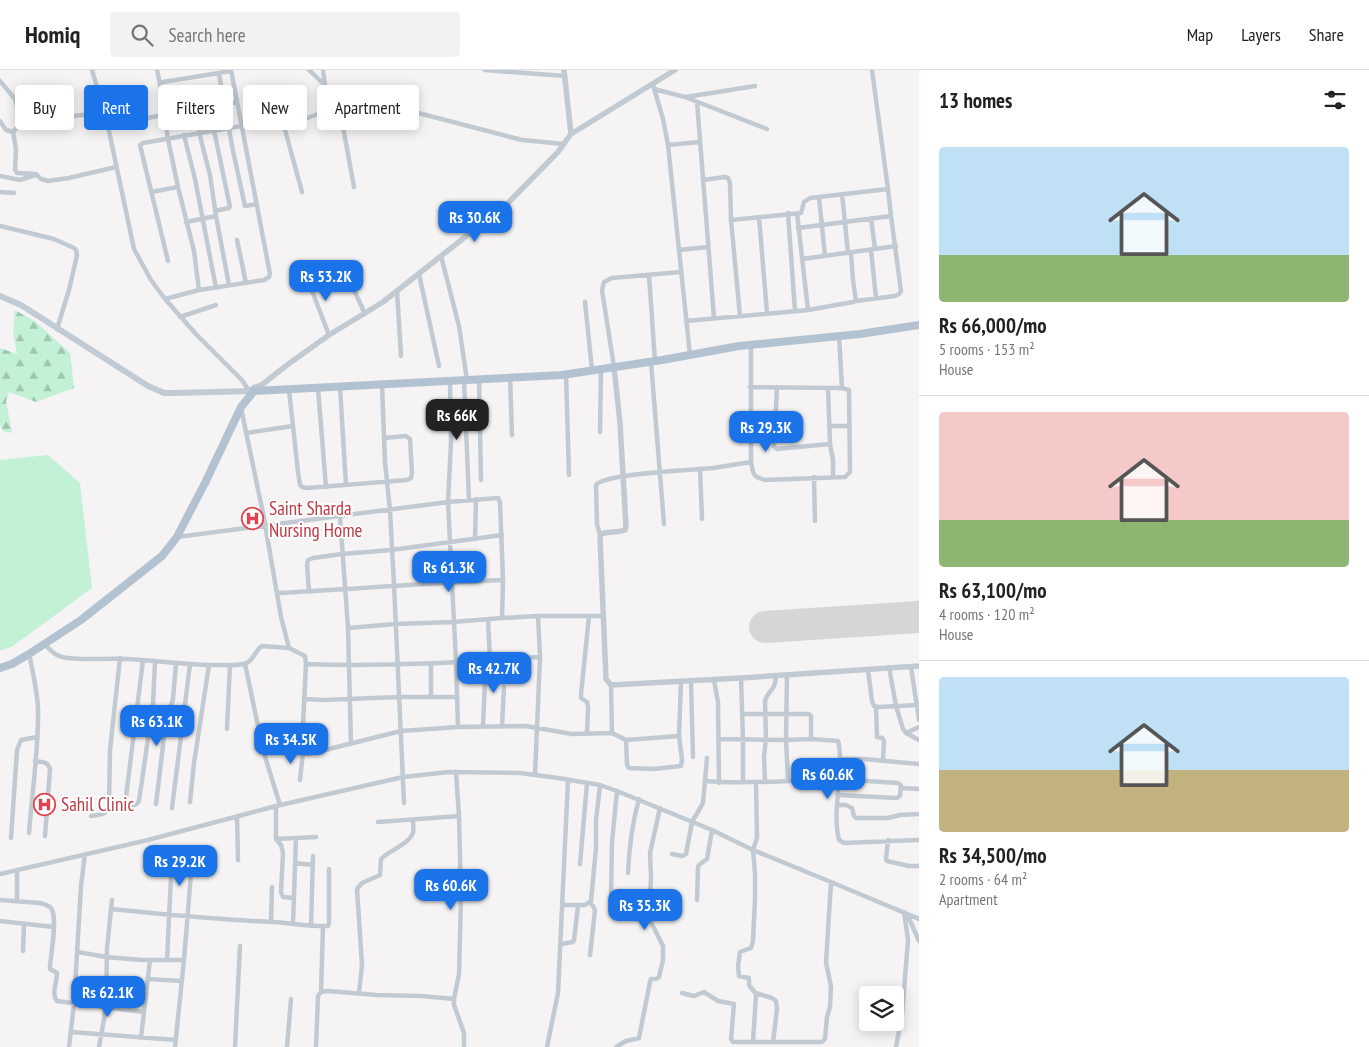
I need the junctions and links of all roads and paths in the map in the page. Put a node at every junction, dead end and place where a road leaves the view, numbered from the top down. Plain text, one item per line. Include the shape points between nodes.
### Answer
1 (98, 70) edge
2 (158, 70) edge
3 (309, 70) edge
4 (323, 70) edge
5 (485, 70) edge
6 (675, 70) edge
7 (872, 70) edge
8 (92, 71) edge
9 (231, 71) edge
10 (522, 72) edge
11 (564, 73) edge
12 (219, 74) junction
13 (0, 81) edge
14 (160, 84) joint
15 (96, 85) edge
16 (221, 85) edge
17 (325, 85) joint
18 (755, 86) dead end
19 (653, 87) junction
20 (685, 97) junction
21 (15, 99) edge
22 (237, 102) junction
23 (697, 102) junction
24 (233, 103) edge
25 (419, 113) edge
26 (317, 114) edge
27 (0, 122) edge
28 (241, 126) junction
29 (233, 127) edge
30 (15, 130) edge
31 (109, 130) edge
32 (167, 130) edge
33 (214, 130) joint
34 (230, 130) edge
35 (344, 130) edge
36 (767, 130) dead end
37 (13, 132) junction
38 (199, 132) junction
39 (570, 134) junction
40 (184, 135) junction
41 (168, 139) junction
42 (700, 142) junction
43 (564, 144) junction
44 (668, 145) junction
45 (116, 167) junction
46 (36, 174) junction
47 (0, 176) edge
48 (703, 180) junction
49 (178, 186) junction
50 (354, 187) dead end
51 (888, 188) junction
52 (0, 192) edge
53 (151, 192) junction
54 (302, 192) dead end
55 (14, 193) dead end
56 (842, 194) junction
57 (819, 197) junction
58 (257, 204) junction
59 (797, 213) junction
60 (216, 214) junction
61 (788, 214) junction
62 (891, 216) junction
63 (759, 217) junction
64 (871, 218) junction
65 (202, 219) junction
66 (731, 220) junction
67 (186, 222) junction
68 (844, 222) junction
69 (822, 225) junction
70 (0, 226) edge
71 (798, 228) junction
72 (237, 240) dead end
73 (896, 246) junction
74 (708, 247) junction
75 (679, 250) junction
76 (873, 250) junction
77 (850, 253) junction
78 (441, 256) junction
79 (825, 256) junction
80 (802, 259) junction
81 (168, 261) dead end
82 (681, 272) junction
83 (419, 274) junction
84 (649, 275) junction
85 (306, 276) dead end
86 (246, 283) junction
87 (230, 285) junction
88 (216, 288) junction
89 (199, 290) junction
90 (354, 290) dead end
91 (397, 291) junction
92 (0, 296) edge
93 (876, 298) junction
94 (165, 299) junction
95 (856, 301) junction
96 (585, 302) dead end
97 (216, 305) dead end
98 (808, 310) junction
99 (795, 311) junction
100 (767, 313) junction
101 (365, 314) junction
102 (740, 316) junction
103 (180, 317) junction
104 (714, 318) junction
105 (686, 320) junction
106 (919, 325) edge
107 (57, 329) junction
108 (329, 335) junction
109 (839, 336) junction
110 (751, 345) junction
111 (401, 356) dead end
112 (690, 356) junction
113 (653, 362) junction
114 (439, 366) dead end
115 (614, 367) junction
116 (602, 369) junction
117 (592, 370) junction
118 (566, 374) junction
119 (510, 377) junction
120 (479, 379) junction
121 (465, 380) junction
122 (450, 381) junction
123 (382, 385) junction
124 (340, 387) junction
125 (750, 387) junction
126 (777, 387) junction
127 (828, 388) junction
128 (842, 388) junction
129 (318, 389) junction
130 (289, 390) junction
131 (251, 391) junction
132 (241, 407) junction
133 (293, 426) junction
134 (829, 426) junction
135 (850, 426) junction
136 (600, 432) dead end
137 (246, 434) junction
138 (512, 434) dead end
139 (384, 438) junction
140 (830, 444) junction
141 (751, 462) junction
142 (700, 469) junction
143 (660, 472) junction
144 (569, 475) dead end
145 (624, 476) junction
146 (833, 476) junction
147 (814, 477) junction
148 (481, 480) dead end
149 (386, 481) junction
150 (346, 485) junction
151 (326, 487) junction
152 (476, 499) junction
153 (469, 500) junction
154 (448, 502) junction
155 (390, 510) junction
156 (340, 517) junction
157 (702, 519) dead end
158 (815, 521) dead end
159 (664, 524) dead end
160 (266, 526) junction
161 (502, 535) junction
162 (600, 535) junction
163 (177, 537) junction
164 (474, 539) junction
165 (450, 542) junction
166 (391, 550) junction
167 (342, 554) junction
168 (503, 580) junction
169 (452, 583) junction
170 (394, 585) junction
171 (346, 590) junction
172 (309, 592) junction
173 (277, 593) junction
174 (538, 616) junction
175 (589, 616) junction
176 (604, 616) junction
177 (502, 618) junction
178 (488, 619) junction
179 (454, 622) junction
180 (395, 624) junction
181 (348, 628) junction
182 (44, 643) junction
183 (289, 648) junction
184 (29, 654) junction
185 (540, 657) junction
186 (120, 658) junction
187 (143, 660) junction
188 (488, 660) junction
189 (155, 661) junction
190 (456, 662) junction
191 (431, 663) junction
192 (176, 664) junction
193 (190, 664) junction
194 (245, 664) junction
195 (306, 664) junction
196 (398, 664) junction
197 (209, 665) junction
198 (230, 665) junction
199 (349, 666) junction
200 (911, 666) junction
201 (919, 666) edge
202 (889, 667) junction
203 (0, 668) edge
204 (868, 670) junction
205 (787, 675) junction
206 (776, 676) junction
207 (741, 678) junction
208 (714, 680) junction
209 (681, 681) junction
210 (691, 681) junction
211 (611, 685) junction
212 (504, 687) dead end
213 (399, 697) junction
214 (431, 697) junction
215 (457, 697) junction
216 (304, 699) junction
217 (350, 699) junction
218 (918, 705) edge
219 (896, 706) junction
220 (876, 707) junction
221 (742, 714) junction
222 (764, 714) junction
223 (787, 714) junction
224 (919, 720) edge
225 (482, 726) junction
226 (502, 726) junction
227 (458, 727) junction
228 (538, 727) junction
229 (919, 728) edge
230 (227, 729) dead end
231 (401, 731) junction
232 (587, 733) junction
233 (612, 733) junction
234 (906, 733) junction
235 (679, 736) junction
236 (37, 737) junction
237 (720, 739) junction
238 (766, 739) junction
239 (811, 739) junction
240 (626, 740) junction
241 (743, 740) junction
242 (786, 740) junction
243 (919, 740) edge
244 (351, 744) junction
245 (303, 752) junction
246 (693, 757) dead end
247 (707, 758) dead end
248 (840, 759) junction
249 (883, 760) junction
250 (35, 761) junction
251 (919, 764) edge
252 (456, 772) junction
253 (535, 775) junction
254 (403, 777) junction
255 (300, 780) dead end
256 (568, 780) junction
257 (840, 780) junction
258 (706, 781) junction
259 (788, 781) junction
260 (719, 782) junction
261 (743, 782) junction
262 (756, 782) junction
263 (764, 782) junction
264 (587, 783) junction
265 (600, 785) junction
266 (901, 788) junction
267 (919, 789) edge
268 (617, 791) junction
269 (837, 795) junction
270 (639, 799) junction
271 (190, 802) dead end
272 (404, 802) dead end
273 (156, 804) dead end
274 (109, 805) junction
275 (125, 805) junction
276 (278, 805) junction
277 (838, 805) junction
278 (172, 808) dead end
279 (660, 808) junction
280 (919, 814) edge
281 (90, 816) dead end
282 (237, 816) junction
283 (460, 816) junction
284 (413, 820) junction
285 (378, 822) dead end
286 (692, 822) junction
287 (712, 830) junction
288 (29, 833) dead end
289 (45, 836) dead end
290 (316, 837) dead end
291 (10, 838) dead end
292 (296, 838) junction
293 (276, 839) junction
294 (888, 840) junction
295 (919, 840) edge
296 (753, 850) junction
297 (85, 854) junction
298 (672, 854) dead end
299 (313, 856) dead end
300 (238, 860) dead end
301 (192, 861) dead end
302 (295, 863) junction
303 (580, 864) dead end
304 (313, 865) junction
305 (919, 866) edge
306 (329, 869) dead end
307 (17, 870) junction
308 (628, 873) dead end
309 (0, 874) edge
310 (171, 876) dead end
311 (832, 882) junction
312 (272, 888) dead end
313 (650, 896) junction
314 (294, 898) junction
315 (112, 900) dead end
316 (697, 900) dead end
317 (0, 901) edge
318 (17, 901) junction
319 (590, 903) junction
320 (562, 905) junction
321 (578, 906) junction
322 (111, 909) junction
323 (905, 913) junction
324 (170, 914) junction
325 (187, 916) junction
326 (919, 919) edge
327 (0, 921) edge
328 (271, 922) junction
329 (293, 923) junction
330 (24, 924) junction
331 (311, 926) junction
332 (323, 926) junction
333 (54, 927) junction
334 (919, 940) edge
335 (561, 944) junction
336 (240, 946) dead end
337 (23, 951) dead end
338 (78, 952) junction
339 (590, 955) dead end
340 (106, 957) junction
341 (150, 960) junction
342 (167, 960) junction
343 (184, 960) junction
344 (148, 980) junction
345 (182, 981) junction
346 (321, 992) junction
347 (682, 993) dead end
348 (756, 993) junction
349 (360, 994) junction
350 (291, 999) dead end
351 (454, 999) junction
352 (74, 1004) junction
353 (106, 1008) junction
354 (144, 1012) junction
355 (71, 1032) junction
356 (102, 1035) junction
357 (142, 1038) junction
358 (176, 1040) junction
359 (753, 1042) junction
360 (773, 1042) junction
361 (69, 1047) edge
362 (99, 1047) edge
363 (175, 1047) edge
364 (235, 1047) edge
365 (287, 1047) edge
366 (316, 1047) edge
367 (464, 1047) edge
368 (547, 1047) edge
369 (616, 1047) edge
370 (896, 1047) edge

1 - 8 street
2 - 14 street
3 - 17 street
4 - 17 street
5 - 10 street
6 - 19 street
7 - 51 street
8 - 15 street
9 - 12 street
9 - 22 street
10 - 11 street
11 - 39 street
12 - 14 street
12 - 16 street
13 - 21 street
18 - 20 street
19 - 20 street
19 - 39 street
19 - 44 street
20 - 23 street
22 - 24 street
22 - 28 street
23 - 36 street
23 - 42 street
25 - 43 street via 522,140
26 - 54 street via 284,126
27 - 37 street via 6,130
28 - 29 street
28 - 58 street
30 - 37 street
31 - 45 street
32 - 41 street
33 - 38 street
33 - 60 street via 230,206
34 - 58 street via 245,206
35 - 50 street
37 - 46 street via 16,172
38 - 40 street
38 - 60 street
39 - 43 street
40 - 41 street
40 - 65 street
41 - 49 street
41 - 53 street via 140,145
42 - 44 street
42 - 48 street
43 - 78 street via 508,203
44 - 75 street
45 - 46 street via 48,181
45 - 94 street via 134,249
46 - 47 street via 20,180
48 - 66 street via 728,178
48 - 74 street
49 - 53 street
49 - 67 street
51 - 56 street
51 - 62 street
52 - 55 street
53 - 81 street
56 - 57 street
56 - 68 street
57 - 59 street via 804,202 801,213
57 - 69 street
58 - 86 street via 270,274 267,279
59 - 61 street
59 - 71 street
60 - 65 street
60 - 87 street
61 - 63 street
61 - 99 street
62 - 64 street
62 - 73 street
63 - 66 street
63 - 100 street
64 - 68 street
64 - 76 street
65 - 67 street
65 - 88 street
66 - 102 street
67 - 89 street via 194,250
68 - 69 street
68 - 77 street
69 - 71 street
69 - 79 street
70 - 107 street via 54,239 76,250
71 - 80 street
72 - 86 street
73 - 76 street
73 - 93 street via 901,291 895,296
74 - 75 street
74 - 104 street
75 - 82 street
76 - 77 street
76 - 93 street
77 - 79 street
77 - 95 street
78 - 83 street
78 - 121 street via 459,326
79 - 80 street
80 - 98 street
82 - 84 street
82 - 105 street
83 - 91 street
83 - 114 street
84 - 113 street
84 - 115 street via 612,278 604,282 602,290
85 - 108 street
86 - 87 street
87 - 88 street
88 - 89 street
89 - 94 street
90 - 101 street
91 - 101 street
91 - 111 street
92 - 107 main road
93 - 95 street
94 - 103 street
95 - 98 street
96 - 117 street
97 - 103 street
98 - 99 street
99 - 100 street
100 - 102 street
101 - 108 street
102 - 104 street
103 - 131 street
104 - 105 street
105 - 112 street
106 - 109 main road
107 - 131 main road via 164,393
108 - 131 street
109 - 110 main road
109 - 128 street
110 - 112 main road
110 - 125 street
112 - 113 main road
113 - 115 main road
113 - 143 street
115 - 116 main road
115 - 145 street
116 - 117 main road
116 - 136 street
117 - 118 main road
118 - 119 main road
118 - 144 street
119 - 120 main road
119 - 138 street
120 - 121 main road
120 - 148 street
121 - 122 main road
121 - 153 street
122 - 123 main road
122 - 154 street
123 - 124 main road
123 - 139 street
124 - 129 main road
124 - 150 street
125 - 126 street
125 - 141 street
126 - 127 street
126 - 140 street via 774,447 777,450
127 - 128 street
127 - 134 street
128 - 135 street via 849,390
129 - 130 main road
129 - 151 street
130 - 131 main road
130 - 133 street
131 - 132 main road
132 - 137 street
132 - 163 main road
133 - 137 street
133 - 151 street via 300,485 302,488
134 - 135 street
134 - 140 street
135 - 146 street via 850,472 845,477
137 - 160 street
139 - 149 street
139 - 149 street via 406,436 410,439 412,473 407,480
140 - 146 street
141 - 142 street
141 - 147 street via 757,478 765,480
142 - 143 street
142 - 157 street
143 - 145 street
143 - 159 street
145 - 162 street via 625,530
145 - 162 street via 596,483
146 - 147 street
147 - 158 street
149 - 150 street
149 - 155 street
150 - 151 street
152 - 153 street
152 - 161 street via 498,498
152 - 164 street
153 - 154 street
154 - 155 street
154 - 165 street
155 - 156 street
155 - 166 street
156 - 160 street
156 - 167 street
160 - 163 street
160 - 173 street
161 - 164 street
161 - 168 street
162 - 176 street
163 - 182 main road via 162,556 81,620
164 - 165 street
165 - 166 street
165 - 169 street
166 - 167 street
166 - 170 street
167 - 171 street
167 - 172 street via 308,560
168 - 169 street
168 - 177 street
169 - 170 street
169 - 179 street
170 - 171 street
170 - 180 street
171 - 172 street
171 - 181 street
172 - 173 street
173 - 183 street
174 - 175 street
174 - 177 street
174 - 185 street
175 - 176 street
175 - 232 street via 581,694 588,707
176 - 211 street via 606,679
177 - 178 street
178 - 179 street
178 - 188 street
179 - 180 street
179 - 190 street
180 - 181 street
180 - 196 street
181 - 199 street
182 - 184 main road
182 - 186 street via 61,657
183 - 194 street via 262,646
183 - 195 street via 304,656
184 - 203 main road
184 - 236 street via 38,708
185 - 188 street
185 - 228 street
186 - 187 street
186 - 274 street via 110,750
187 - 189 street
187 - 275 street
188 - 190 street
188 - 225 street
189 - 192 street
189 - 275 street via 153,704 139,801
190 - 191 street
190 - 215 street
191 - 196 street
191 - 214 street
192 - 193 street
192 - 273 street
193 - 197 street
193 - 278 street
194 - 198 street
194 - 276 street
195 - 199 street
195 - 216 street
196 - 199 street
196 - 213 street
197 - 198 street
197 - 271 street
198 - 230 street
199 - 217 street
200 - 201 street
200 - 202 street
200 - 218 street
202 - 204 street
202 - 219 street
204 - 205 street
204 - 220 street via 872,701
205 - 206 street
205 - 223 street
206 - 207 street
206 - 222 street via 775,686 766,697
207 - 208 street
207 - 221 street
208 - 210 street
208 - 237 street
209 - 210 street
209 - 211 street
209 - 235 street
210 - 246 street
211 - 233 street
212 - 226 street
213 - 214 street
213 - 217 street
213 - 231 street
214 - 215 street
215 - 227 street
216 - 217 street
216 - 245 street
217 - 244 street
218 - 219 street
218 - 224 street
219 - 220 street
219 - 234 street
220 - 249 street via 877,737 884,741
221 - 222 street
221 - 241 street
222 - 223 street
222 - 238 street
223 - 239 street via 810,714
223 - 242 street
225 - 226 street
225 - 227 street
226 - 228 street
227 - 231 street
228 - 232 street via 572,734
228 - 253 street
229 - 234 street
231 - 244 street
231 - 254 street
232 - 233 street
233 - 240 street
234 - 243 street
235 - 240 street
235 - 240 street via 682,765 654,769 628,768
236 - 250 street
236 - 291 street via 21,740 18,744
237 - 241 street
237 - 260 street
238 - 241 street
238 - 242 street
238 - 263 street
239 - 242 street
239 - 248 street via 838,741
241 - 261 street
242 - 259 street
244 - 245 street via 313,753
245 - 255 street
247 - 258 street
248 - 249 street
248 - 257 street
249 - 251 street
250 - 288 street
250 - 289 street via 46,763 50,768
252 - 253 street
252 - 254 street
252 - 283 street
253 - 256 street
254 - 272 street
254 - 276 street
256 - 264 street
256 - 320 street
257 - 259 street
257 - 266 street via 898,783
257 - 269 street
258 - 260 street
258 - 286 street via 703,803
259 - 263 street
260 - 261 street
261 - 262 street
262 - 263 street
262 - 296 street via 757,838
264 - 265 street
264 - 303 street
265 - 268 street
265 - 319 street
266 - 267 street
266 - 269 street via 901,795 897,798
268 - 270 street
268 - 313 street via 611,894
269 - 277 street
270 - 279 street
270 - 308 street via 631,835
274 - 275 street
274 - 281 street via 105,814
276 - 282 street
276 - 293 street
277 - 280 street via 852,808 856,818
277 - 294 street via 838,839 841,842
279 - 286 street
279 - 313 street via 650,853
282 - 297 street
282 - 300 street
283 - 284 street
283 - 351 street via 459,974
284 - 285 street
284 - 349 street via 414,831 410,837 381,859 380,875 362,883 357,889 362,965
286 - 287 street
286 - 298 street via 685,855
287 - 296 street
287 - 316 street via 707,859 698,867
290 - 292 street
292 - 293 street
292 - 302 street
293 - 314 street via 283,853 281,892 283,897
294 - 295 street
294 - 305 street via 887,861
296 - 311 street
296 - 348 street via 753,941 751,948 742,950 740,954 738,974 749,978
297 - 307 street
297 - 338 street
299 - 304 street
301 - 325 street
302 - 304 street
302 - 314 street
304 - 331 street
306 - 332 street via 329,923
307 - 309 street
307 - 318 street
310 - 324 street
311 - 323 street
311 - 360 street via 826,962 831,987 825,1040
312 - 328 street
313 - 369 street via 649,918 662,942 663,960 659,977 650,982 639,1038
314 - 329 street
315 - 322 street
317 - 318 street
318 - 333 street via 40,903 50,908
319 - 321 street
319 - 339 street via 595,910
320 - 321 street
320 - 335 street
321 - 335 street via 574,940
322 - 324 street
322 - 340 street
323 - 326 street
323 - 334 street
323 - 370 street via 908,935 902,1015
324 - 325 street
324 - 342 street
325 - 328 street
325 - 343 street
327 - 330 street
328 - 329 street
329 - 331 street
330 - 333 street
330 - 337 street
331 - 332 street
332 - 346 street
333 - 352 street via 50,969 57,974 54,998
335 - 368 street via 558,999
336 - 364 street
338 - 340 street
338 - 352 street
340 - 341 street
340 - 353 street
341 - 342 street
341 - 344 street
342 - 343 street
343 - 345 street
344 - 345 street
344 - 354 street
345 - 358 street
346 - 349 street
346 - 366 street via 318,996
347 - 359 street via 694,996 706,992 718,1001 734,1004 732,1041
348 - 359 street
348 - 360 street via 776,1001
349 - 351 street
350 - 365 street
351 - 367 street via 464,1033
352 - 353 street
352 - 355 street
353 - 354 street
353 - 356 street
354 - 357 street
355 - 356 street
355 - 361 street
356 - 357 street
356 - 362 street
357 - 358 street
358 - 363 street
359 - 360 street

